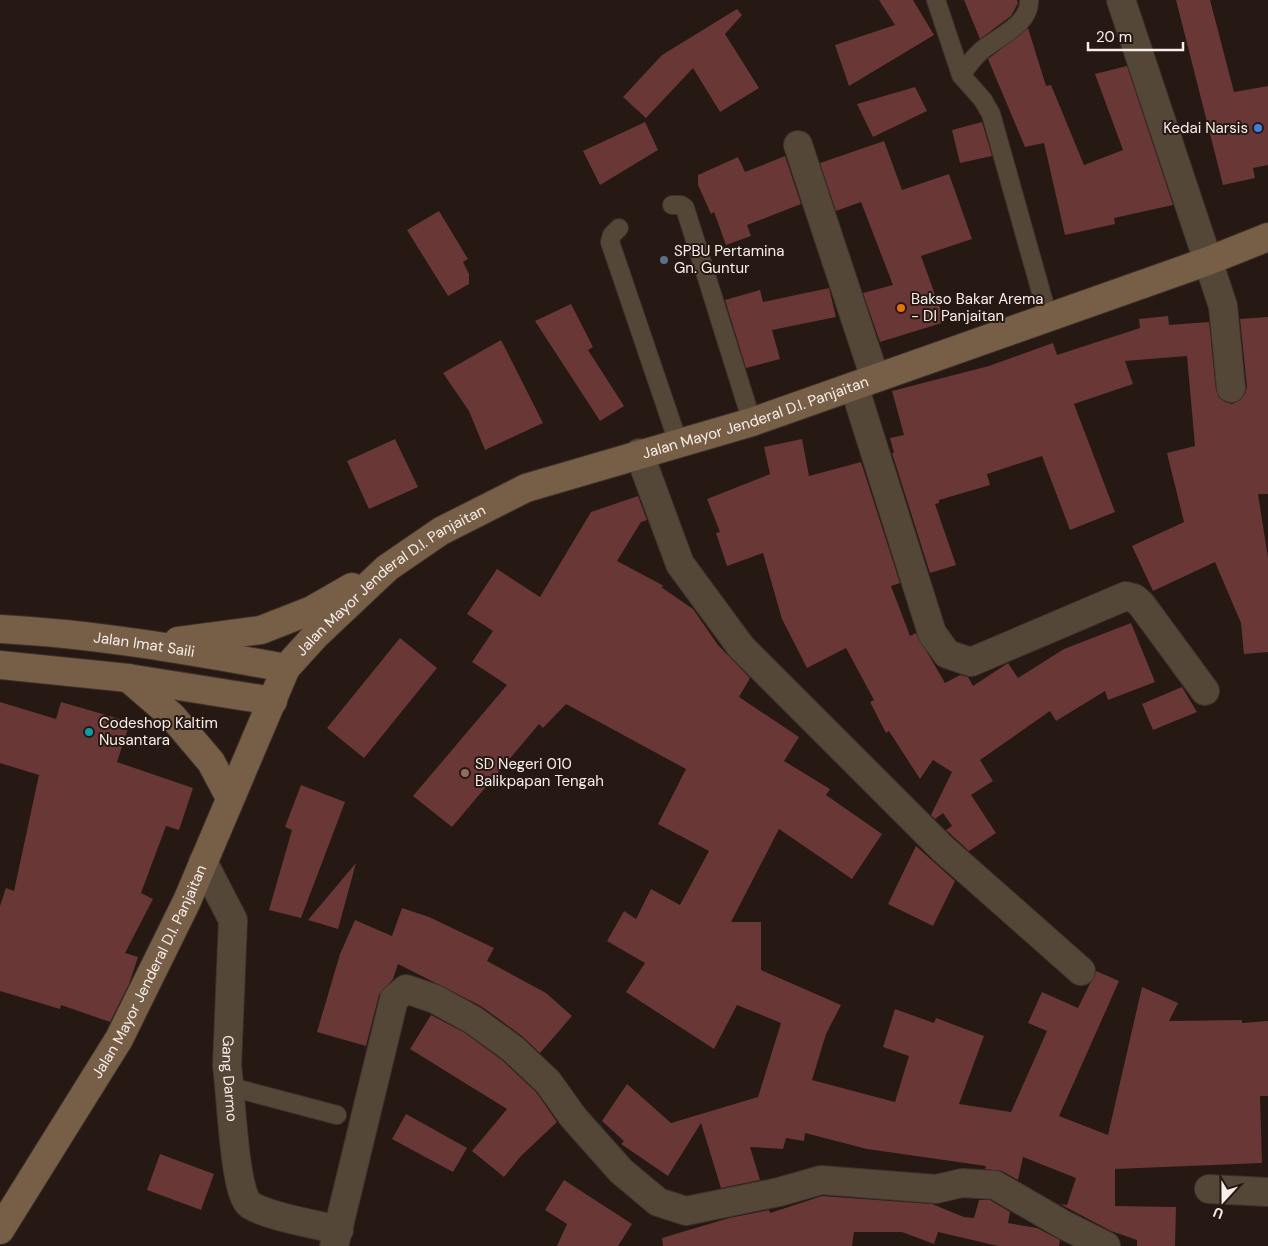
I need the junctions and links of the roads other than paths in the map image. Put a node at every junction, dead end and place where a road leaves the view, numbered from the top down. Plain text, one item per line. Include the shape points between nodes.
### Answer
1 (936, 0) edge
2 (1029, 0) edge
3 (1121, 0) edge
4 (961, 75) junction
5 (798, 145) dead end
6 (672, 205) dead end
7 (619, 228) dead end
8 (1268, 237) edge
9 (1208, 261) junction
10 (1048, 317) junction
11 (865, 382) junction
12 (1231, 388) dead end
13 (752, 422) junction
14 (678, 442) junction
15 (639, 453) junction
16 (387, 568) junction
17 (0, 629) edge
18 (152, 644) junction
19 (0, 666) edge
20 (286, 668) junction
21 (128, 678) junction
22 (1205, 691) dead end
23 (273, 701) junction
24 (230, 798) junction
25 (203, 862) junction
26 (1081, 971) dead end
27 (231, 1087) junction
28 (337, 1115) dead end
29 (1209, 1189) dead end
30 (1268, 1192) edge
31 (0, 1230) edge
32 (337, 1238) edge
33 (1106, 1246) edge

1 - 4 lane
2 - 4 lane via 1027,13 1020,22 982,50
3 - 9 street
4 - 10 lane via 992,114
5 - 11 street
6 - 13 lane via 685,208
7 - 14 lane via 610,242
8 - 9 main road, Jalan Mayor Jenderal D.I. Panjaitan
9 - 10 main road, Jalan Mayor Jenderal D.I. Panjaitan
9 - 12 street via 1223,306
10 - 11 main road, Jalan Mayor Jenderal D.I. Panjaitan
11 - 13 main road, Jalan Mayor Jenderal D.I. Panjaitan
11 - 22 street via 932,633 947,654 971,662 1126,596 1141,604
13 - 14 main road, Jalan Mayor Jenderal D.I. Panjaitan
14 - 15 main road, Jalan Mayor Jenderal D.I. Panjaitan
15 - 16 main road, Jalan Mayor Jenderal D.I. Panjaitan via 526,488 441,531
15 - 26 street via 680,564 741,647 943,849
16 - 18 main road via 312,610 261,630
16 - 20 main road, Jalan Mayor Jenderal D.I. Panjaitan
17 - 18 main road, Jalan Imat Saili
18 - 20 main road, Jalan Imat Saili
19 - 21 main road
20 - 23 main road, Jalan Mayor Jenderal D.I. Panjaitan
21 - 23 main road
21 - 24 main road via 172,716 211,762
23 - 24 main road, Jalan Mayor Jenderal D.I. Panjaitan
24 - 25 main road, Jalan Mayor Jenderal D.I. Panjaitan
25 - 27 street, Gang Darmo via 233,920 227,1066
25 - 31 main road, Jalan Mayor Jenderal D.I. Panjaitan via 119,1039
27 - 28 lane
27 - 32 street, Gang Darmo via 238,1172 242,1194 248,1204
29 - 30 street
32 - 33 street via 394,999 406,989 435,999 513,1048 548,1082 573,1117 621,1171 658,1202 686,1211 780,1192 821,1180 936,1189 962,1183 995,1185

